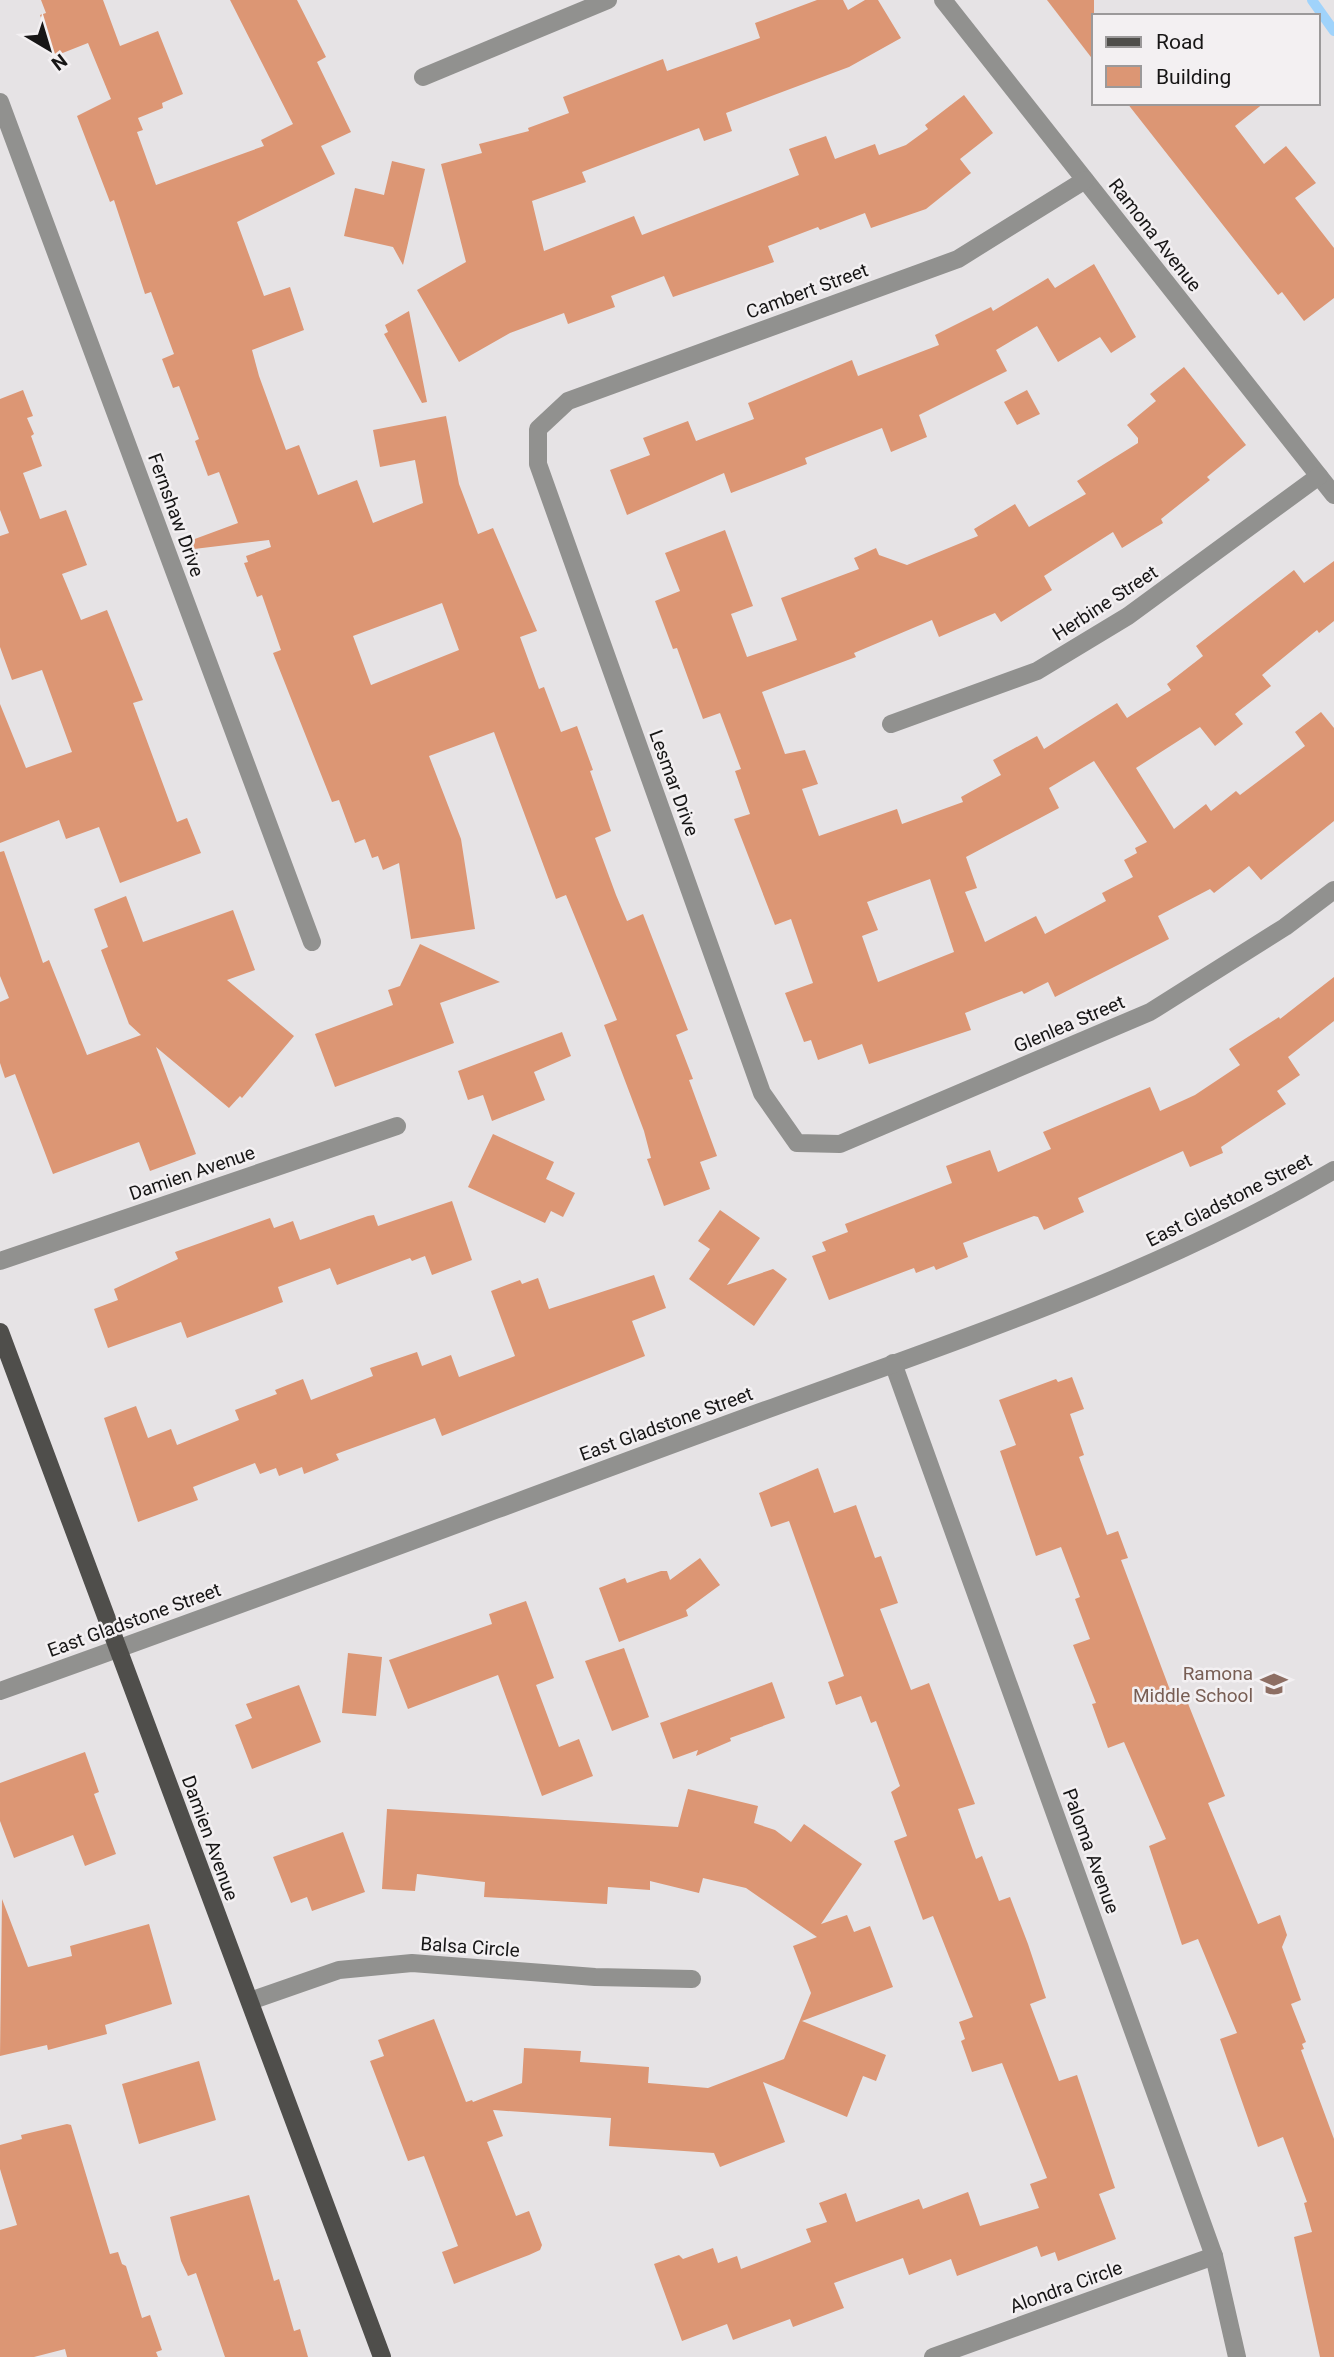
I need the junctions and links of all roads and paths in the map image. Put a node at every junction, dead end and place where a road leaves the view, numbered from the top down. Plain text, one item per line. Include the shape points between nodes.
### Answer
1 (608, 0) edge
2 (943, 0) edge
3 (423, 77) dead end
4 (0, 102) edge
5 (1085, 180) junction
6 (538, 429) joint
7 (1319, 476) junction
8 (1334, 495) edge
9 (891, 724) dead end
10 (1334, 890) edge
11 (312, 942) dead end
12 (397, 1126) dead end
13 (797, 1143) joint
14 (1334, 1170) edge
15 (0, 1261) edge
16 (0, 1332) edge
17 (893, 1363) junction
18 (118, 1649) junction
19 (0, 1691) edge
20 (692, 1979) dead end
21 (250, 2001) junction
22 (1214, 2256) junction
23 (382, 2357) edge
24 (933, 2357) edge
25 (1237, 2357) edge

1 - 3 street
2 - 5 street, Ramona Avenue
4 - 11 street, Fernshaw Drive
5 - 6 street, Cambert Street via 958,258 568,401
5 - 7 street, Ramona Avenue
6 - 13 street, Lesmar Drive via 538,464 762,1093
7 - 8 street, Ramona Avenue
7 - 9 street, Herbine Street via 1128,616 1037,671
10 - 13 street, Glenlea Street via 1285,927 1150,1012 840,1144
12 - 15 street, Damien Avenue
14 - 17 street, East Gladstone Street via 1178,1253
16 - 18 main road, Damien Avenue
17 - 18 street, East Gladstone Street
17 - 22 street, Paloma Avenue
18 - 19 street, East Gladstone Street
18 - 21 main road, Damien Avenue
20 - 21 street, Balsa Circle via 595,1977 412,1963 339,1970
21 - 23 main road, Damien Avenue
22 - 24 street, Alondra Circle
22 - 25 street, Paloma Avenue

